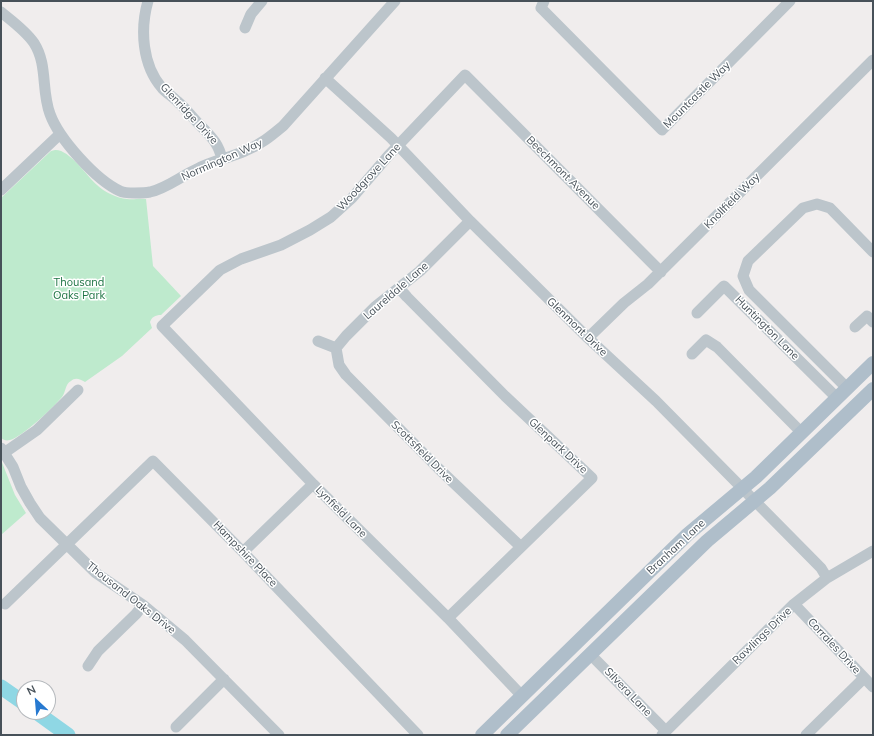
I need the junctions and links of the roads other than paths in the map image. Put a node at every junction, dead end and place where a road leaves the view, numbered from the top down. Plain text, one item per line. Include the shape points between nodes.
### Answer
1 (148, 1) edge
2 (262, 1) edge
3 (395, 1) edge
4 (544, 1) edge
5 (790, 1) edge
6 (1, 12) edge
7 (245, 28) dead end
8 (873, 60) edge
9 (465, 75) joint
10 (325, 78) junction
11 (60, 134) junction
12 (398, 146) junction
13 (222, 159) junction
14 (1, 190) edge
15 (470, 221) junction
16 (873, 252) edge
17 (661, 272) junction
18 (399, 288) junction
19 (697, 313) dead end
20 (873, 322) edge
21 (162, 326) joint
22 (855, 327) dead end
23 (588, 338) junction
24 (318, 342) dead end
25 (336, 348) junction
26 (692, 354) dead end
27 (873, 363) edge
28 (873, 389) edge
29 (78, 390) dead end
30 (842, 393) junction
31 (802, 433) junction
32 (3, 450) edge
33 (313, 484) junction
34 (742, 488) junction
35 (755, 501) junction
36 (67, 544) junction
37 (521, 547) junction
38 (873, 551) edge
39 (243, 552) junction
40 (827, 578) junction
41 (5, 604) dead end
42 (794, 604) junction
43 (143, 605) junction
44 (448, 618) junction
45 (590, 654) junction
46 (88, 666) dead end
47 (864, 678) junction
48 (224, 679) junction
49 (873, 687) edge
50 (522, 696) junction
51 (534, 709) junction
52 (176, 727) dead end
53 (664, 733) edge
54 (279, 735) edge
55 (418, 735) edge
56 (482, 735) edge
57 (507, 735) edge
58 (806, 735) edge

1 - 13 street, Glenridge Drive via 144,14 144,47 153,75 211,136 219,148
2 - 7 street via 251,14
3 - 10 street, Normington Way
4 - 5 street, Mountcastle Way via 541,8 662,130
6 - 11 street, Normington Way via 34,43 42,62 50,114
8 - 17 street, Knollfield Way
9 - 12 street, Woodgrove Lane
9 - 17 street, Beechmont Avenue
10 - 12 street, Glenmont Drive
10 - 13 street, Normington Way via 283,126 265,141
11 - 13 street, Normington Way via 87,166 121,192 149,192 165,187 203,165
11 - 14 street
12 - 15 street, Glenmont Drive
12 - 21 street, Woodgrove Lane via 352,198 331,217 281,245 241,259 220,270
15 - 18 street, Laureldale Lane via 420,271
15 - 23 street, Glenmont Drive
16 - 30 street via 830,208 817,204 803,208 757,252 748,261 743,276 749,290
17 - 23 street, Knollfield Way
18 - 25 street, Laureldale Lane via 376,306
18 - 37 street, Glenpark Drive via 505,396 592,478
19 - 30 street, Huntington Lane via 724,286
20 - 22 street via 867,316
21 - 33 street, Lynfield Lane
23 - 34 street, Glenmont Drive via 656,401
24 - 25 street
25 - 37 street, Scottsfield Drive via 339,365 346,375
26 - 31 street via 706,340 717,347
27 - 30 main road, Branham Lane
28 - 35 main road, Branham Lane
29 - 32 street via 37,430
30 - 31 main road, Branham Lane
31 - 34 main road, Branham Lane
32 - 36 street, Thousand Oaks Drive via 40,518
33 - 39 street
33 - 44 street, Lynfield Lane
34 - 35 street, Glenmont Drive
34 - 50 main road, Branham Lane via 688,534
35 - 40 street, Glenmont Drive via 821,568
35 - 45 main road, Branham Lane via 707,541
36 - 39 street, Hampshire Place via 153,461
36 - 41 street
36 - 43 street, Thousand Oaks Drive via 96,573
37 - 44 street, Glenpark Drive
38 - 40 street, Rawlings Drive
39 - 55 street, Hampshire Place
40 - 42 street, Rawlings Drive
42 - 47 street, Corrales Drive
42 - 53 street, Rawlings Drive
43 - 46 street via 98,651
43 - 48 street, Thousand Oaks Drive via 185,640
44 - 50 street, Lynfield Lane
45 - 51 main road, Branham Lane
45 - 53 street, Silvera Lane
47 - 49 street, Corrales Drive
47 - 58 street
48 - 52 street
48 - 54 street, Thousand Oaks Drive
50 - 51 main road
50 - 56 main road, Branham Lane
51 - 57 main road, Branham Lane

